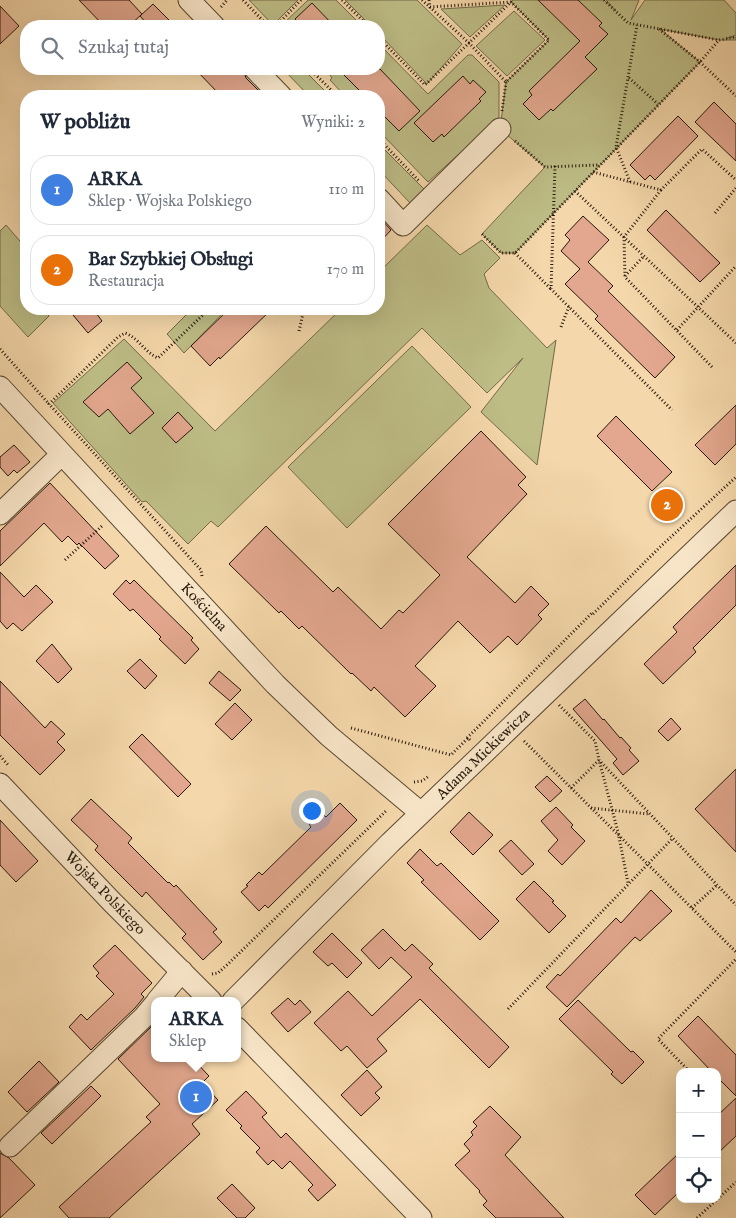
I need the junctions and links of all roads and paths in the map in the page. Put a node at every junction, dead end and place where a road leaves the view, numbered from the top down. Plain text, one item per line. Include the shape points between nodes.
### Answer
1 (190, 0) edge
2 (243, 0) edge
3 (301, 0) edge
4 (342, 0) edge
5 (422, 0) edge
6 (429, 0) edge
7 (604, 0) edge
8 (512, 1) edge
9 (430, 7) junction
10 (208, 20) edge
11 (262, 20) edge
12 (282, 20) edge
13 (362, 20) edge
14 (637, 25) junction
15 (659, 29) junction
16 (736, 37) edge
17 (719, 40) junction
18 (469, 42) junction
19 (385, 44) edge
20 (700, 62) junction
21 (261, 75) edge
22 (316, 75) edge
23 (628, 77) junction
24 (506, 82) junction
25 (275, 90) edge
26 (331, 90) edge
27 (736, 96) edge
28 (658, 104) junction
29 (500, 129) junction
30 (385, 145) edge
31 (616, 148) junction
32 (599, 165) junction
33 (555, 166) junction
34 (593, 172) junction
35 (736, 180) edge
36 (630, 182) junction
37 (736, 188) edge
38 (575, 190) junction
39 (661, 190) junction
40 (434, 195) junction
41 (385, 205) edge
42 (715, 213) dead end
43 (554, 214) junction
44 (482, 234) dead end
45 (624, 237) junction
46 (515, 253) junction
47 (644, 256) junction
48 (736, 266) edge
49 (625, 276) junction
50 (551, 289) junction
51 (569, 306) junction
52 (698, 307) junction
53 (203, 315) edge
54 (303, 315) edge
55 (561, 327) dead end
56 (677, 330) junction
57 (299, 331) dead end
58 (736, 343) edge
59 (0, 349) edge
60 (713, 368) dead end
61 (0, 387) edge
62 (49, 404) junction
63 (672, 410) dead end
64 (62, 454) junction
65 (736, 477) edge
66 (736, 511) edge
67 (116, 513) junction
68 (0, 514) edge
69 (65, 560) dead end
70 (202, 577) dead end
71 (592, 613) junction
72 (609, 633) junction
73 (547, 692) junction
74 (347, 727) dead end
75 (510, 728) junction
76 (468, 738) junction
77 (484, 752) junction
78 (451, 755) junction
79 (0, 756) edge
80 (599, 760) junction
81 (444, 762) dead end
82 (430, 776) dead end
83 (7, 777) edge
84 (572, 788) junction
85 (398, 794) junction
86 (591, 808) junction
87 (611, 810) junction
88 (421, 813) junction
89 (650, 814) junction
90 (617, 834) junction
91 (672, 838) junction
92 (647, 863) junction
93 (628, 884) junction
94 (718, 885) junction
95 (736, 905) edge
96 (692, 908) junction
97 (736, 952) edge
98 (736, 959) edge
99 (204, 970) dead end
100 (182, 971) junction
101 (160, 997) edge
102 (207, 997) edge
103 (237, 997) edge
104 (151, 1008) edge
105 (508, 1009) dead end
106 (241, 1032) edge
107 (686, 1068) edge
108 (10, 1146) dead end
109 (736, 1182) edge
110 (420, 1218) edge
111 (697, 1218) edge

1 - 10 street
2 - 11 path
3 - 12 path
4 - 13 path
5 - 9 path
6 - 9 path
7 - 14 path via 628,23
8 - 9 path
8 - 18 path
8 - 24 path via 549,40
9 - 18 path
14 - 15 path
14 - 23 path
15 - 17 path
15 - 20 path
16 - 17 path
17 - 20 path
18 - 19 path via 426,85
18 - 24 path
20 - 27 path
20 - 28 path
21 - 25 street
22 - 26 path
23 - 28 path
23 - 31 path
24 - 29 path
28 - 31 path
29 - 33 path via 546,167
29 - 40 street
30 - 40 path
31 - 32 path
31 - 36 path
32 - 33 path
32 - 34 path
33 - 43 path
34 - 36 path
34 - 38 path
35 - 39 path via 702,148
36 - 39 path
37 - 42 path
38 - 43 path
38 - 45 path
39 - 45 path
40 - 41 street via 403,224
43 - 46 path
43 - 50 path
44 - 46 path via 501,253
45 - 47 path
45 - 49 path
46 - 50 path
47 - 49 path
47 - 52 path
48 - 52 path
49 - 56 path
50 - 51 path
51 - 55 path
51 - 63 path
52 - 56 path
52 - 58 path
53 - 62 path via 158,358 149,354 133,336 125,333 118,337
54 - 57 path
56 - 60 path
59 - 62 path
61 - 64 street, Kościelna
62 - 70 path via 201,570
64 - 67 street, Kościelna
64 - 68 street
65 - 71 path
66 - 72 street, Adama Mickiewicza
67 - 69 path
67 - 85 street, Kościelna via 275,684 329,736
71 - 72 path
71 - 76 path
72 - 73 street, Adama Mickiewicza
73 - 75 street, Adama Mickiewicza
73 - 80 path via 595,741
74 - 78 path
75 - 77 street, Adama Mickiewicza
75 - 84 path
76 - 77 path
76 - 78 path
77 - 88 street, Adama Mickiewicza
78 - 81 path
79 - 83 path
80 - 84 path
80 - 87 path
80 - 89 path
82 - 85 path via 422,781 410,781
83 - 100 street, Wojska Polskiego via 112,901
84 - 86 path
85 - 88 street, Kościelna
85 - 99 path via 389,808 228,964 218,973
86 - 87 path
86 - 90 path
87 - 89 path
87 - 90 path
88 - 103 street, Adama Mickiewicza
89 - 91 path
90 - 92 path
90 - 93 path
91 - 92 path
91 - 94 path
92 - 93 path
92 - 96 path
93 - 105 path
94 - 95 path
94 - 96 path
96 - 97 path
98 - 107 path via 658,1039
100 - 101 street
100 - 102 street, Wojska Polskiego
104 - 108 street
106 - 110 street
109 - 111 path

